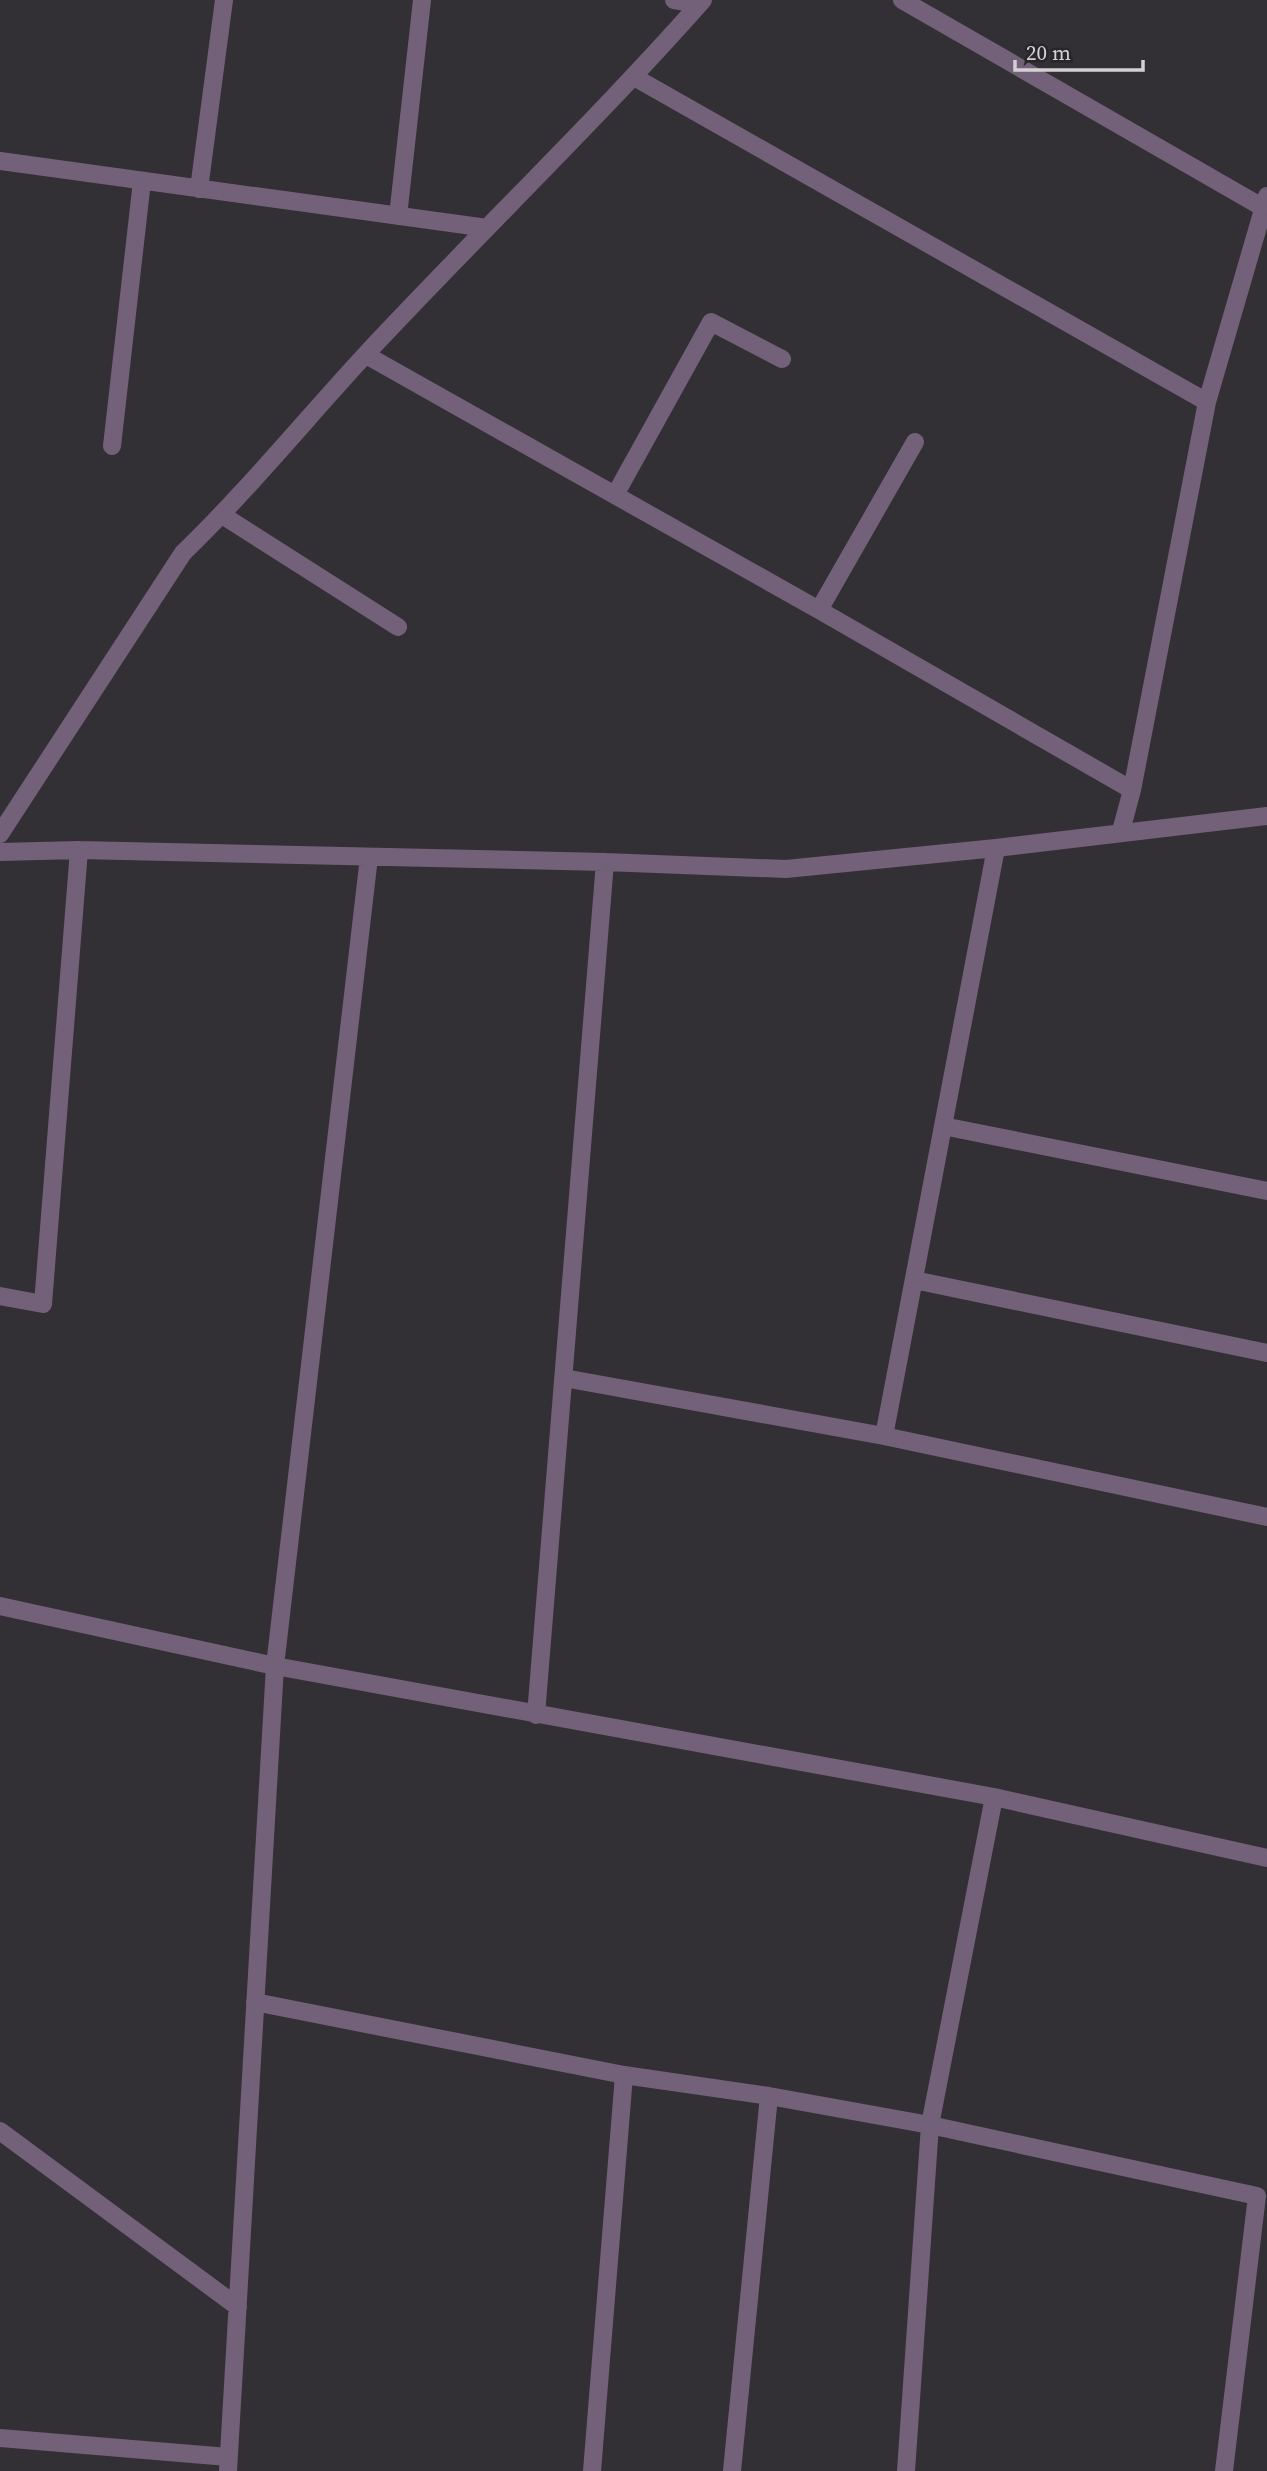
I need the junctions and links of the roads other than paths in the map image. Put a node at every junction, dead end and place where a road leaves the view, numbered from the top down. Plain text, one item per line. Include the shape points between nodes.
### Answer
1 (224, 0) edge
2 (422, 0) edge
3 (674, 0) edge
4 (902, 0) edge
5 (701, 2) edge
6 (634, 78) junction
7 (0, 161) edge
8 (142, 181) junction
9 (199, 189) junction
10 (1265, 201) edge
11 (398, 216) junction
12 (487, 228) junction
13 (366, 355) junction
14 (782, 359) dead end
15 (1207, 402) junction
16 (915, 442) dead end
17 (112, 446) dead end
18 (615, 495) junction
19 (222, 515) junction
20 (819, 610) junction
21 (398, 626) dead end
22 (1132, 790) junction
23 (1267, 816) edge
24 (1121, 831) junction
25 (0, 834) edge
26 (996, 848) junction
27 (79, 850) junction
28 (0, 852) edge
29 (369, 857) junction
30 (605, 862) junction
31 (943, 1126) junction
32 (1267, 1191) edge
33 (914, 1280) junction
34 (0, 1296) edge
35 (1267, 1353) edge
36 (564, 1378) junction
37 (884, 1437) junction
38 (1267, 1517) edge
39 (0, 1605) edge
40 (275, 1666) junction
41 (536, 1715) junction
42 (994, 1797) junction
43 (1267, 1858) edge
44 (255, 2002) junction
45 (624, 2075) junction
46 (769, 2096) junction
47 (930, 2125) junction
48 (0, 2131) edge
49 (1262, 2197) edge
50 (238, 2307) junction
51 (0, 2438) edge
52 (228, 2464) edge
53 (592, 2471) edge
54 (601, 2471) edge
55 (732, 2471) edge
56 (906, 2471) edge
57 (1224, 2471) edge

1 - 9 street
2 - 11 street
3 - 5 street
4 - 10 street
5 - 6 street
6 - 12 street
6 - 15 street
7 - 8 street
8 - 9 street
8 - 17 street
9 - 11 street
10 - 15 street
11 - 12 street
12 - 13 street
13 - 18 street
13 - 19 street
14 - 18 street via 711,322
15 - 22 street
16 - 20 street
18 - 20 street
19 - 21 street
19 - 25 street via 183,553
20 - 22 street
22 - 24 street
23 - 24 street
24 - 26 street
26 - 30 street via 786,869
26 - 31 street
27 - 28 street
27 - 29 street
27 - 34 street via 43,1304
29 - 30 street
29 - 40 street
30 - 36 street
31 - 32 street
31 - 33 street
33 - 35 street
33 - 37 street
36 - 37 street
36 - 41 street
37 - 38 street
39 - 40 street
40 - 41 street
40 - 44 street
41 - 42 street
42 - 43 street
42 - 47 street
44 - 45 street
44 - 50 street
45 - 46 street
45 - 53 street
46 - 47 street
46 - 55 street
47 - 49 street
47 - 56 street
48 - 50 street
49 - 57 street
50 - 52 street
51 - 52 street
53 - 54 street

